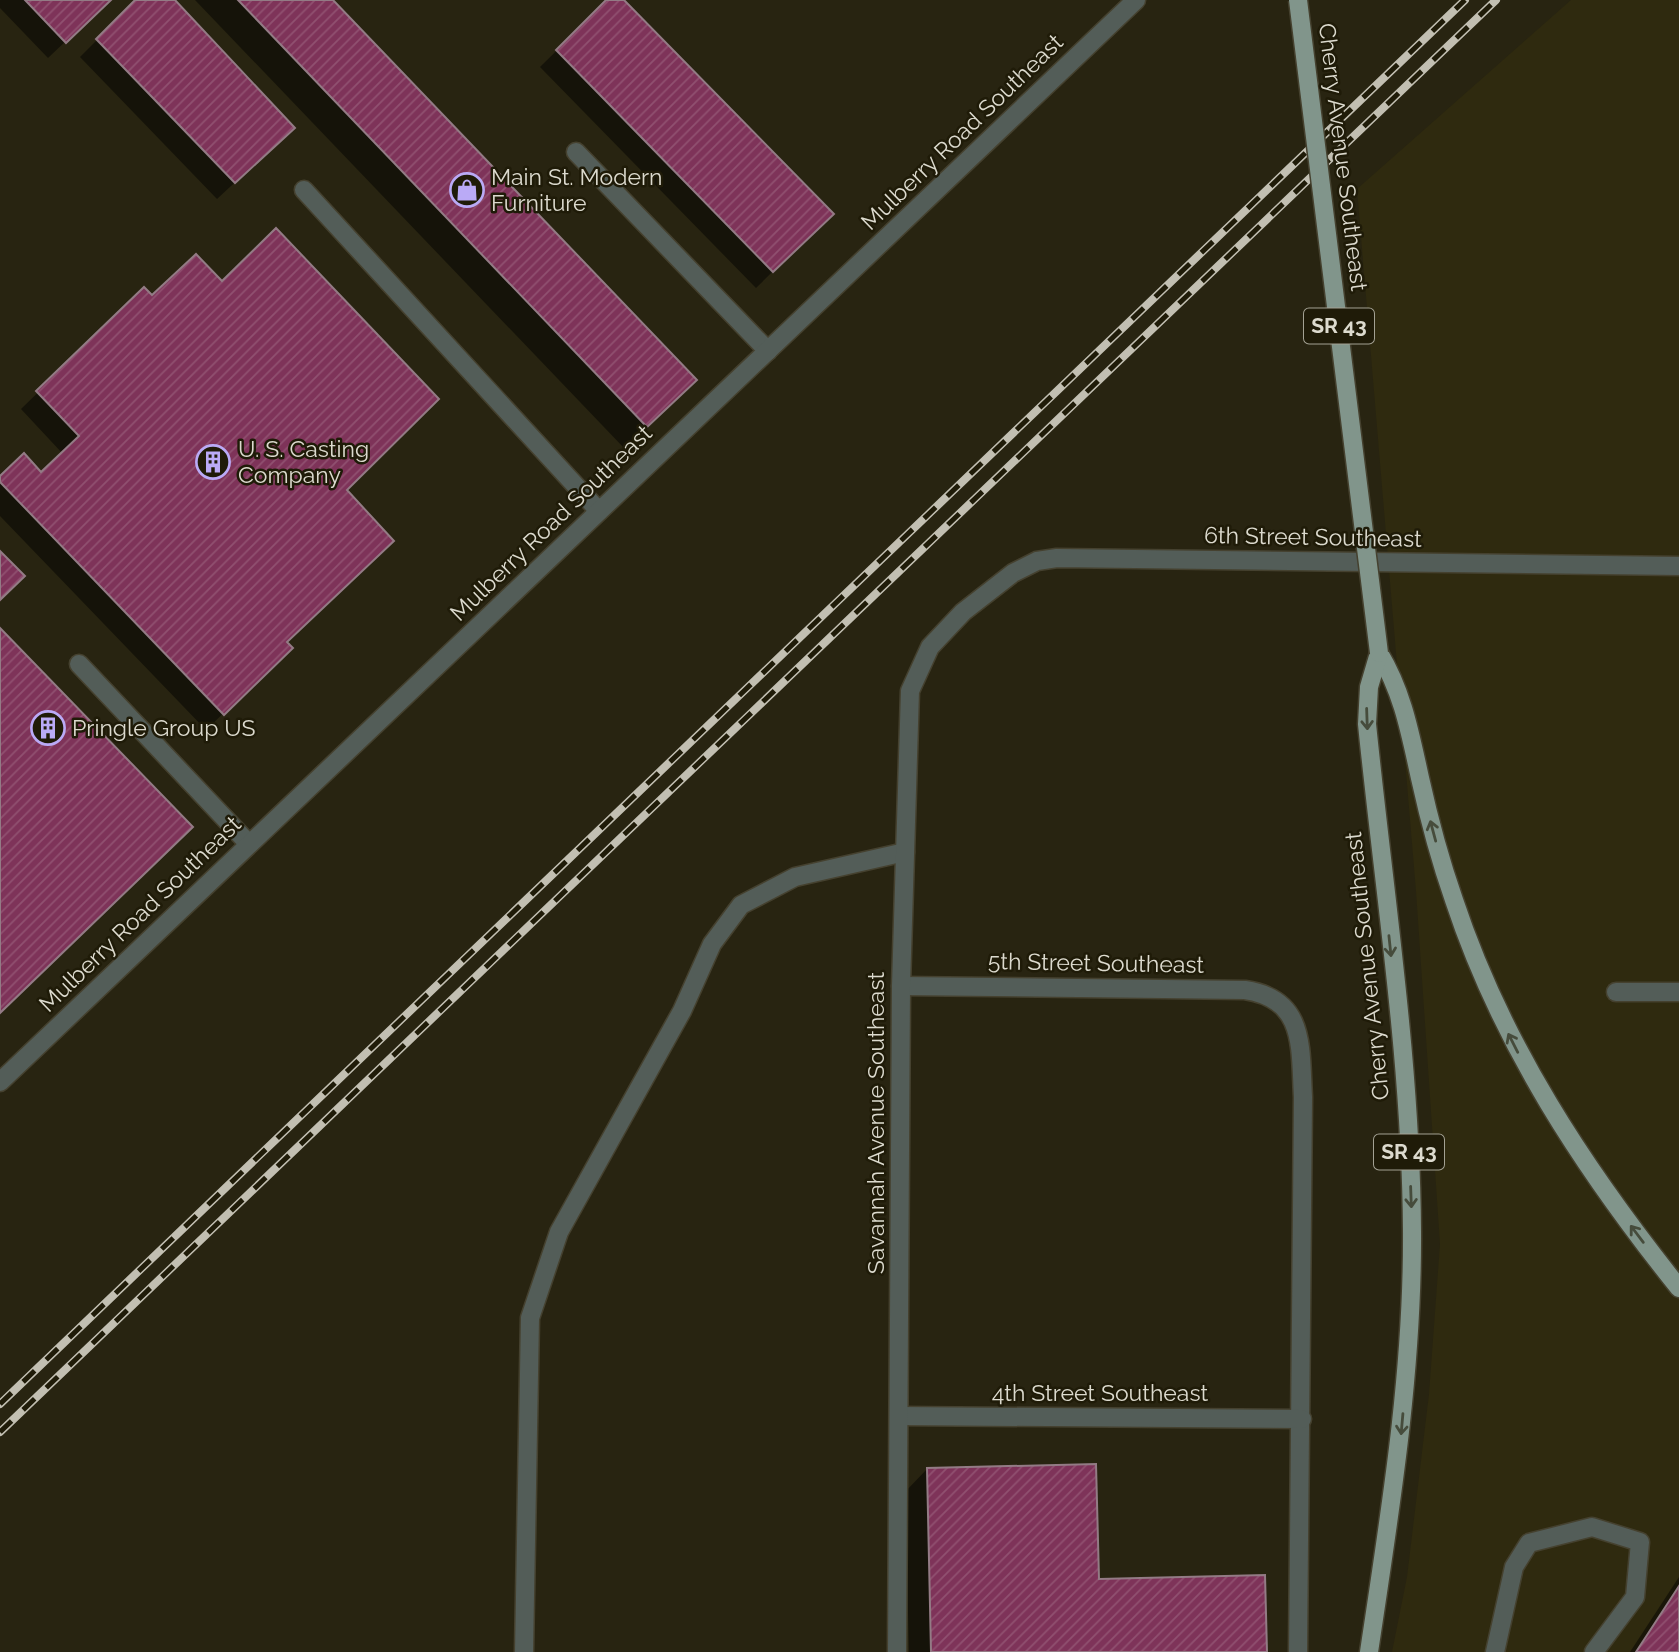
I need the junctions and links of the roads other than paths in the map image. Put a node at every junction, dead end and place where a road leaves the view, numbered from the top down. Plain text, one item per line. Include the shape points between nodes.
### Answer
1 (1136, 0) edge
2 (1298, 0) edge
3 (576, 152) dead end
4 (304, 190) dead end
5 (768, 351) junction
6 (600, 512) junction
7 (1679, 566) edge
8 (963, 612) joint
9 (1379, 653) junction
10 (79, 664) dead end
11 (249, 844) junction
12 (905, 852) junction
13 (901, 986) junction
14 (1616, 992) dead end
15 (1679, 992) edge
16 (0, 1082) edge
17 (1679, 1288) edge
18 (899, 1416) junction
19 (1302, 1419) junction
20 (524, 1652) edge
21 (897, 1652) edge
22 (1298, 1652) edge
23 (1369, 1652) edge
24 (1494, 1652) edge
25 (1594, 1652) edge

1 - 5 street, Mulberry Road Southeast
2 - 9 main road, Cherry Avenue Southeast / SR 43, bridge
3 - 5 street
4 - 6 street
5 - 6 street, Mulberry Road Southeast
6 - 11 street, Mulberry Road Southeast
7 - 8 street, 6th Street Southeast via 1057,558 1037,561 1013,573
8 - 12 street, Savannah Avenue Southeast via 930,647 910,691
17 -> 9 main road, Cherry Avenue Southeast / SR 43 via 1568,1138 1504,1025 1452,896 1409,721 1393,676
9 -> 23 main road, Cherry Avenue Southeast / SR 43 via 1368,696 1367,724 1400,1033 1412,1232 1399,1455
10 - 11 street
11 - 16 street, Mulberry Road Southeast
12 - 13 street, Savannah Avenue Southeast
12 - 20 street via 795,877 741,905 712,944 682,1011 559,1232 530,1318
13 - 18 street, Savannah Avenue Southeast
13 - 19 street, 5th Street Southeast via 1245,990 1269,995 1286,1007 1297,1032 1303,1097
14 - 15 street
18 - 19 street, 4th Street Southeast
18 - 21 street, Savannah Avenue Southeast
19 - 22 street
24 - 25 street via 1514,1567 1529,1542 1592,1527 1640,1542 1635,1597

